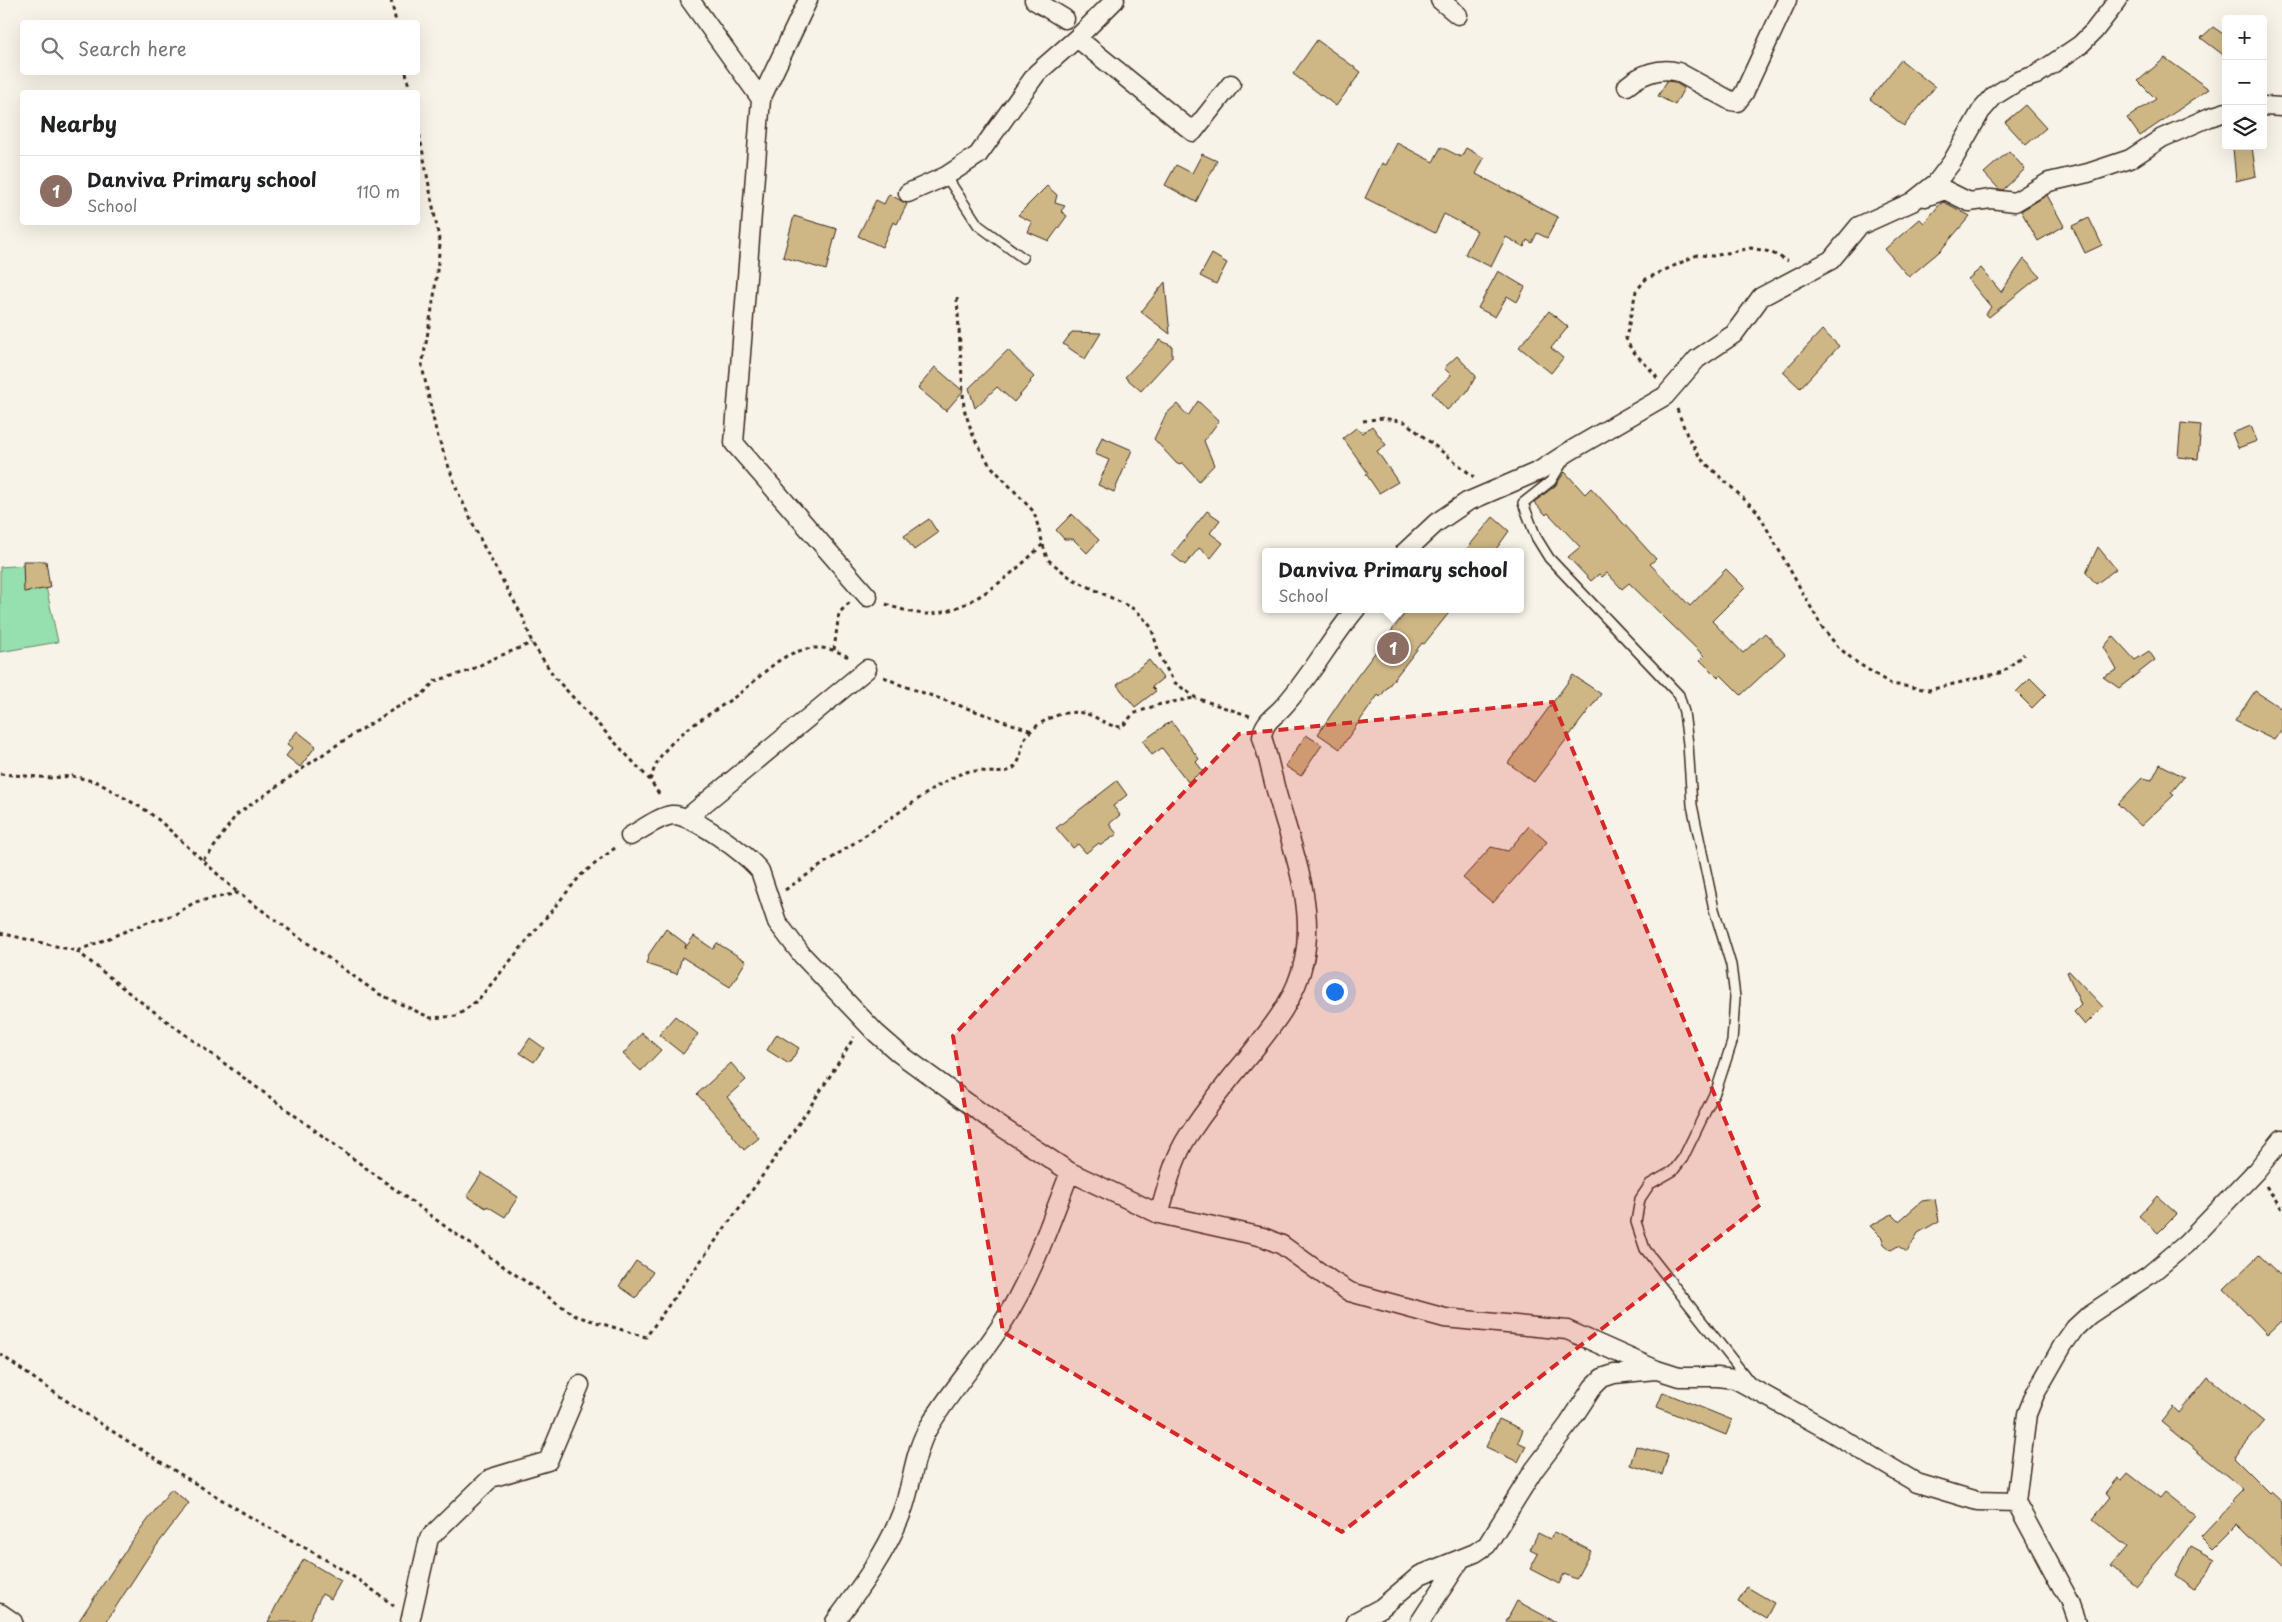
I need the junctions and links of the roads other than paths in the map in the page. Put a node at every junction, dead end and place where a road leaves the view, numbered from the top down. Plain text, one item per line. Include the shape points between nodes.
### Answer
1 (690, 0) edge
2 (808, 0) edge
3 (1034, 0) edge
4 (1115, 0) edge
5 (1440, 0) edge
6 (1787, 0) edge
7 (2118, 0) edge
8 (1458, 15) dead end
9 (1065, 19) dead end
10 (1077, 38) junction
11 (1231, 84) dead end
12 (1627, 86) dead end
13 (761, 98) junction
14 (2267, 106) edge
15 (2282, 107) edge
16 (2222, 113) edge
17 (946, 176) junction
18 (908, 193) dead end
19 (1912, 202) junction
20 (1023, 258) dead end
21 (1570, 450) junction
22 (1409, 548) edge
23 (868, 597) road end
24 (1353, 613) edge
25 (867, 669) dead end
26 (681, 816) junction
27 (630, 836) road end
28 (2282, 1139) edge
29 (1070, 1172) junction
30 (1159, 1214) junction
31 (1657, 1370) junction
32 (580, 1385) dead end
33 (1754, 1388) junction
34 (2016, 1502) junction
35 (1460, 1559) junction
36 (0, 1613) edge
37 (411, 1621) edge
38 (13, 1622) edge
39 (835, 1622) edge
40 (1354, 1622) edge
41 (1420, 1622) edge
42 (2077, 1622) edge

1 - 13 street
2 - 13 street
3 - 9 street
4 - 10 street
5 - 8 street
6 - 12 street via 1744,93 1736,102 1668,69 1636,78
7 - 19 street via 2080,46 2036,76 2018,81 1994,96 1936,183
10 - 11 street via 1192,132
10 - 17 street via 1037,74 978,155
13 - 23 street via 734,443
14 - 15 street
16 - 19 street via 2162,138 2130,159 2049,182 2015,202 1991,199 1969,202 1945,190
17 - 18 street
17 - 20 lane via 978,225
19 - 21 street via 1859,226 1831,260 1761,297 1734,334 1697,359 1665,396
21 - 22 street via 1540,471 1467,502 1436,523
21 - 33 lane via 1551,481 1523,503 1536,537 1549,558 1680,695 1688,744 1692,805 1736,997 1732,1042 1717,1088 1683,1158 1673,1171 1650,1184 1640,1199 1636,1222 1645,1249
24 - 30 street via 1316,666 1262,730 1302,885 1306,943 1297,984 1278,1021 1188,1137
25 - 26 street
26 - 27 street via 660,820
26 - 29 street via 754,864 763,878 777,922 802,955 900,1054
28 - 34 street via 2186,1244 2149,1275 2089,1316 2063,1345 2027,1414
29 - 30 street
29 - 39 street via 1016,1300 925,1434 902,1512 878,1559
30 - 31 street via 1263,1237 1282,1245 1350,1292 1445,1318 1567,1330
31 - 33 street via 1679,1377 1727,1377
31 - 35 street via 1614,1374 1602,1378 1592,1387 1534,1470 1492,1539 1475,1553
32 - 37 street via 548,1461 491,1478 429,1538
33 - 34 street via 1917,1483 1977,1501
34 - 42 street via 2070,1602
35 - 40 street via 1420,1576 1381,1608
35 - 41 street
36 - 38 street

